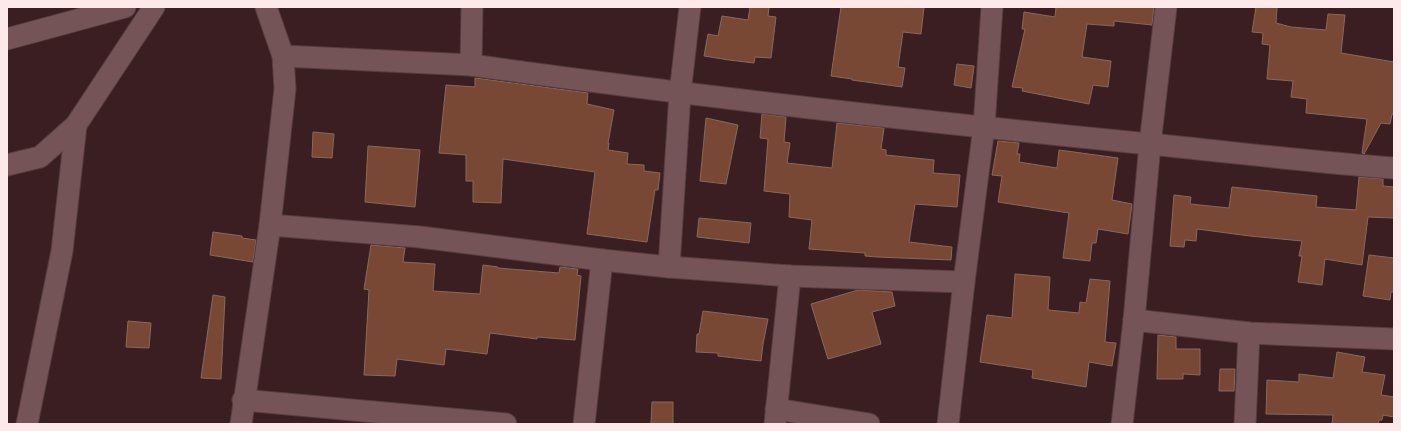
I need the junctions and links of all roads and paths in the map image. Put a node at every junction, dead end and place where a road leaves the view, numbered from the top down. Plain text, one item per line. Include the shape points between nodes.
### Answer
1 (125, 7) edge
2 (154, 7) edge
3 (266, 7) edge
4 (472, 7) edge
5 (690, 7) edge
6 (992, 7) edge
7 (1166, 7) edge
8 (7, 39) edge
9 (284, 56) junction
10 (471, 65) junction
11 (680, 93) junction
12 (76, 125) junction
13 (984, 127) junction
14 (1150, 144) junction
15 (7, 165) edge
16 (1394, 168) edge
17 (270, 226) junction
18 (602, 260) junction
19 (669, 267) junction
20 (790, 276) junction
21 (964, 282) junction
22 (1134, 320) junction
23 (1249, 333) junction
24 (1394, 339) edge
25 (244, 400) junction
26 (355, 417) edge
27 (776, 417) edge
28 (28, 424) edge
29 (241, 424) edge
30 (506, 424) edge
31 (584, 424) edge
32 (869, 424) edge
33 (948, 424) edge
34 (1122, 424) edge
35 (1245, 424) edge

1 - 8 street
2 - 12 street
3 - 9 street
4 - 10 street
5 - 11 street
6 - 13 street
7 - 14 street
9 - 10 street
9 - 17 street via 285,89
10 - 11 street
11 - 13 street
11 - 19 street
12 - 15 street via 40,157
12 - 28 street via 62,251
13 - 14 street
13 - 21 street
14 - 16 street via 1311,162
14 - 22 street
17 - 18 street via 420,237
17 - 25 street
18 - 19 street
18 - 31 street
19 - 20 street
20 - 21 street
20 - 27 street
21 - 33 street
22 - 23 street
22 - 34 street
23 - 24 street
23 - 35 street
25 - 26 street
25 - 29 street
26 - 30 street
27 - 32 street

